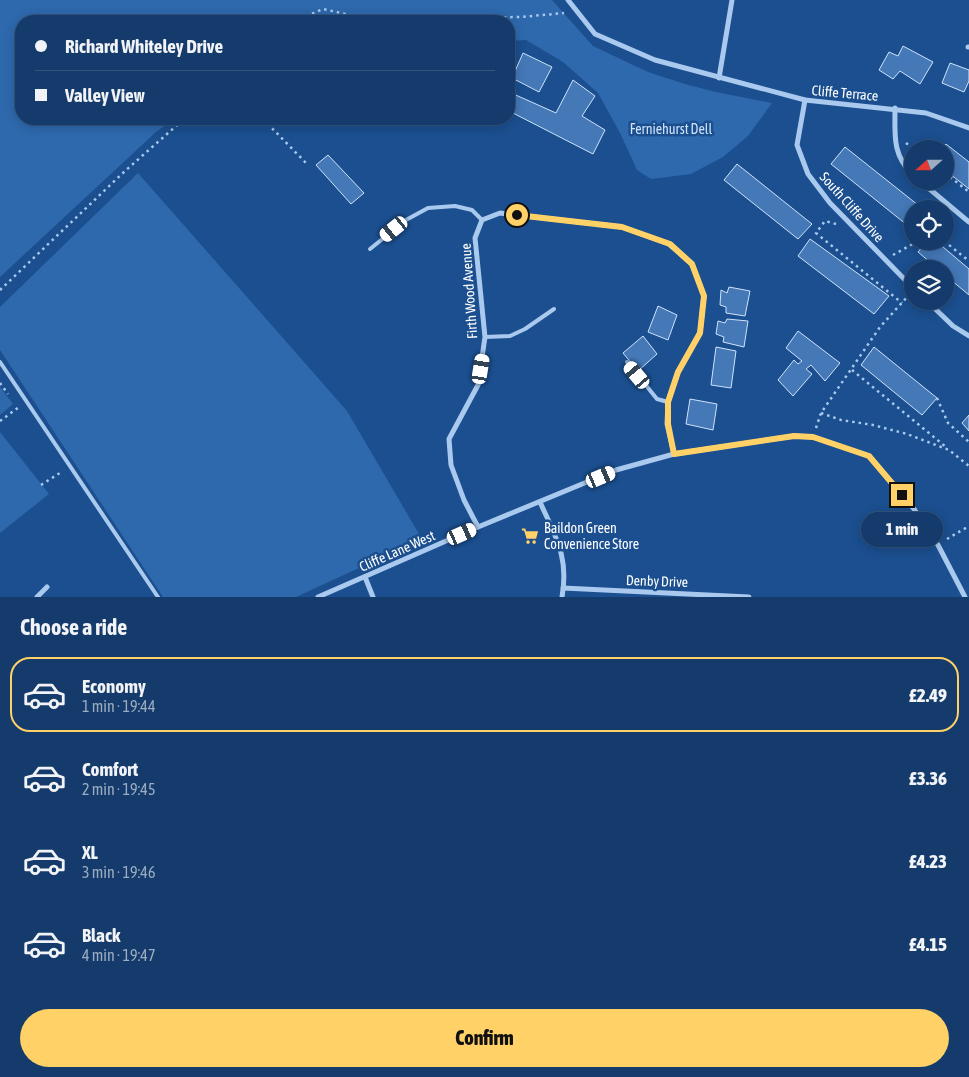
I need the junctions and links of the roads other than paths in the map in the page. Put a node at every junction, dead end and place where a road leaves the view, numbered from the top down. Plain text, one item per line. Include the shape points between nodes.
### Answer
1 (568, 0) edge
2 (732, 0) edge
3 (719, 78) junction
4 (805, 100) junction
5 (895, 108) junction
6 (969, 128) edge
7 (904, 166) edge
8 (931, 190) edge
9 (482, 220) junction
10 (969, 222) edge
11 (370, 249) dead end
12 (904, 279) edge
13 (554, 309) dead end
14 (936, 310) edge
15 (969, 336) edge
16 (485, 337) junction
17 (0, 362) edge
18 (627, 362) dead end
19 (668, 402) junction
20 (674, 454) junction
21 (540, 502) junction
22 (478, 527) junction
23 (365, 577) junction
24 (47, 586) dead end
25 (563, 588) junction
26 (37, 597) edge
27 (158, 597) edge
28 (318, 597) edge
29 (373, 597) edge
30 (562, 597) edge
31 (749, 597) edge
32 (965, 597) edge

1 - 3 street, Cliffe Terrace via 595,34 655,60
2 - 3 street
3 - 4 street, Cliffe Terrace
4 - 5 street, Cliffe Terrace
4 - 12 street, South Cliffe Drive via 797,145 808,174 830,203
5 - 6 street, Cliffe Terrace via 926,113
5 - 7 street via 895,145
8 - 10 street
9 - 11 lane via 472,210 455,206 428,208 406,220
9 - 16 street, Firth Wood Avenue via 475,238
9 - 19 street via 500,213 622,227 670,244 692,264 704,296 700,333 678,372
13 - 16 lane via 526,330 510,336
14 - 15 street
16 - 22 street, Firth Wood Avenue via 478,385 449,439 451,465
17 - 27 lane
18 - 19 lane via 657,399
19 - 20 street via 668,424
20 - 21 street, Cliffe Lane West via 616,470
20 - 32 street, Cliffe Lane West via 794,436 813,437 869,456 914,508
21 - 22 street, Cliffe Lane West
21 - 25 street via 561,549 565,571
22 - 23 street, Cliffe Lane West
23 - 28 street, Cliffe Lane West
23 - 29 street
24 - 26 street
25 - 30 street
25 - 31 street, Denby Drive

